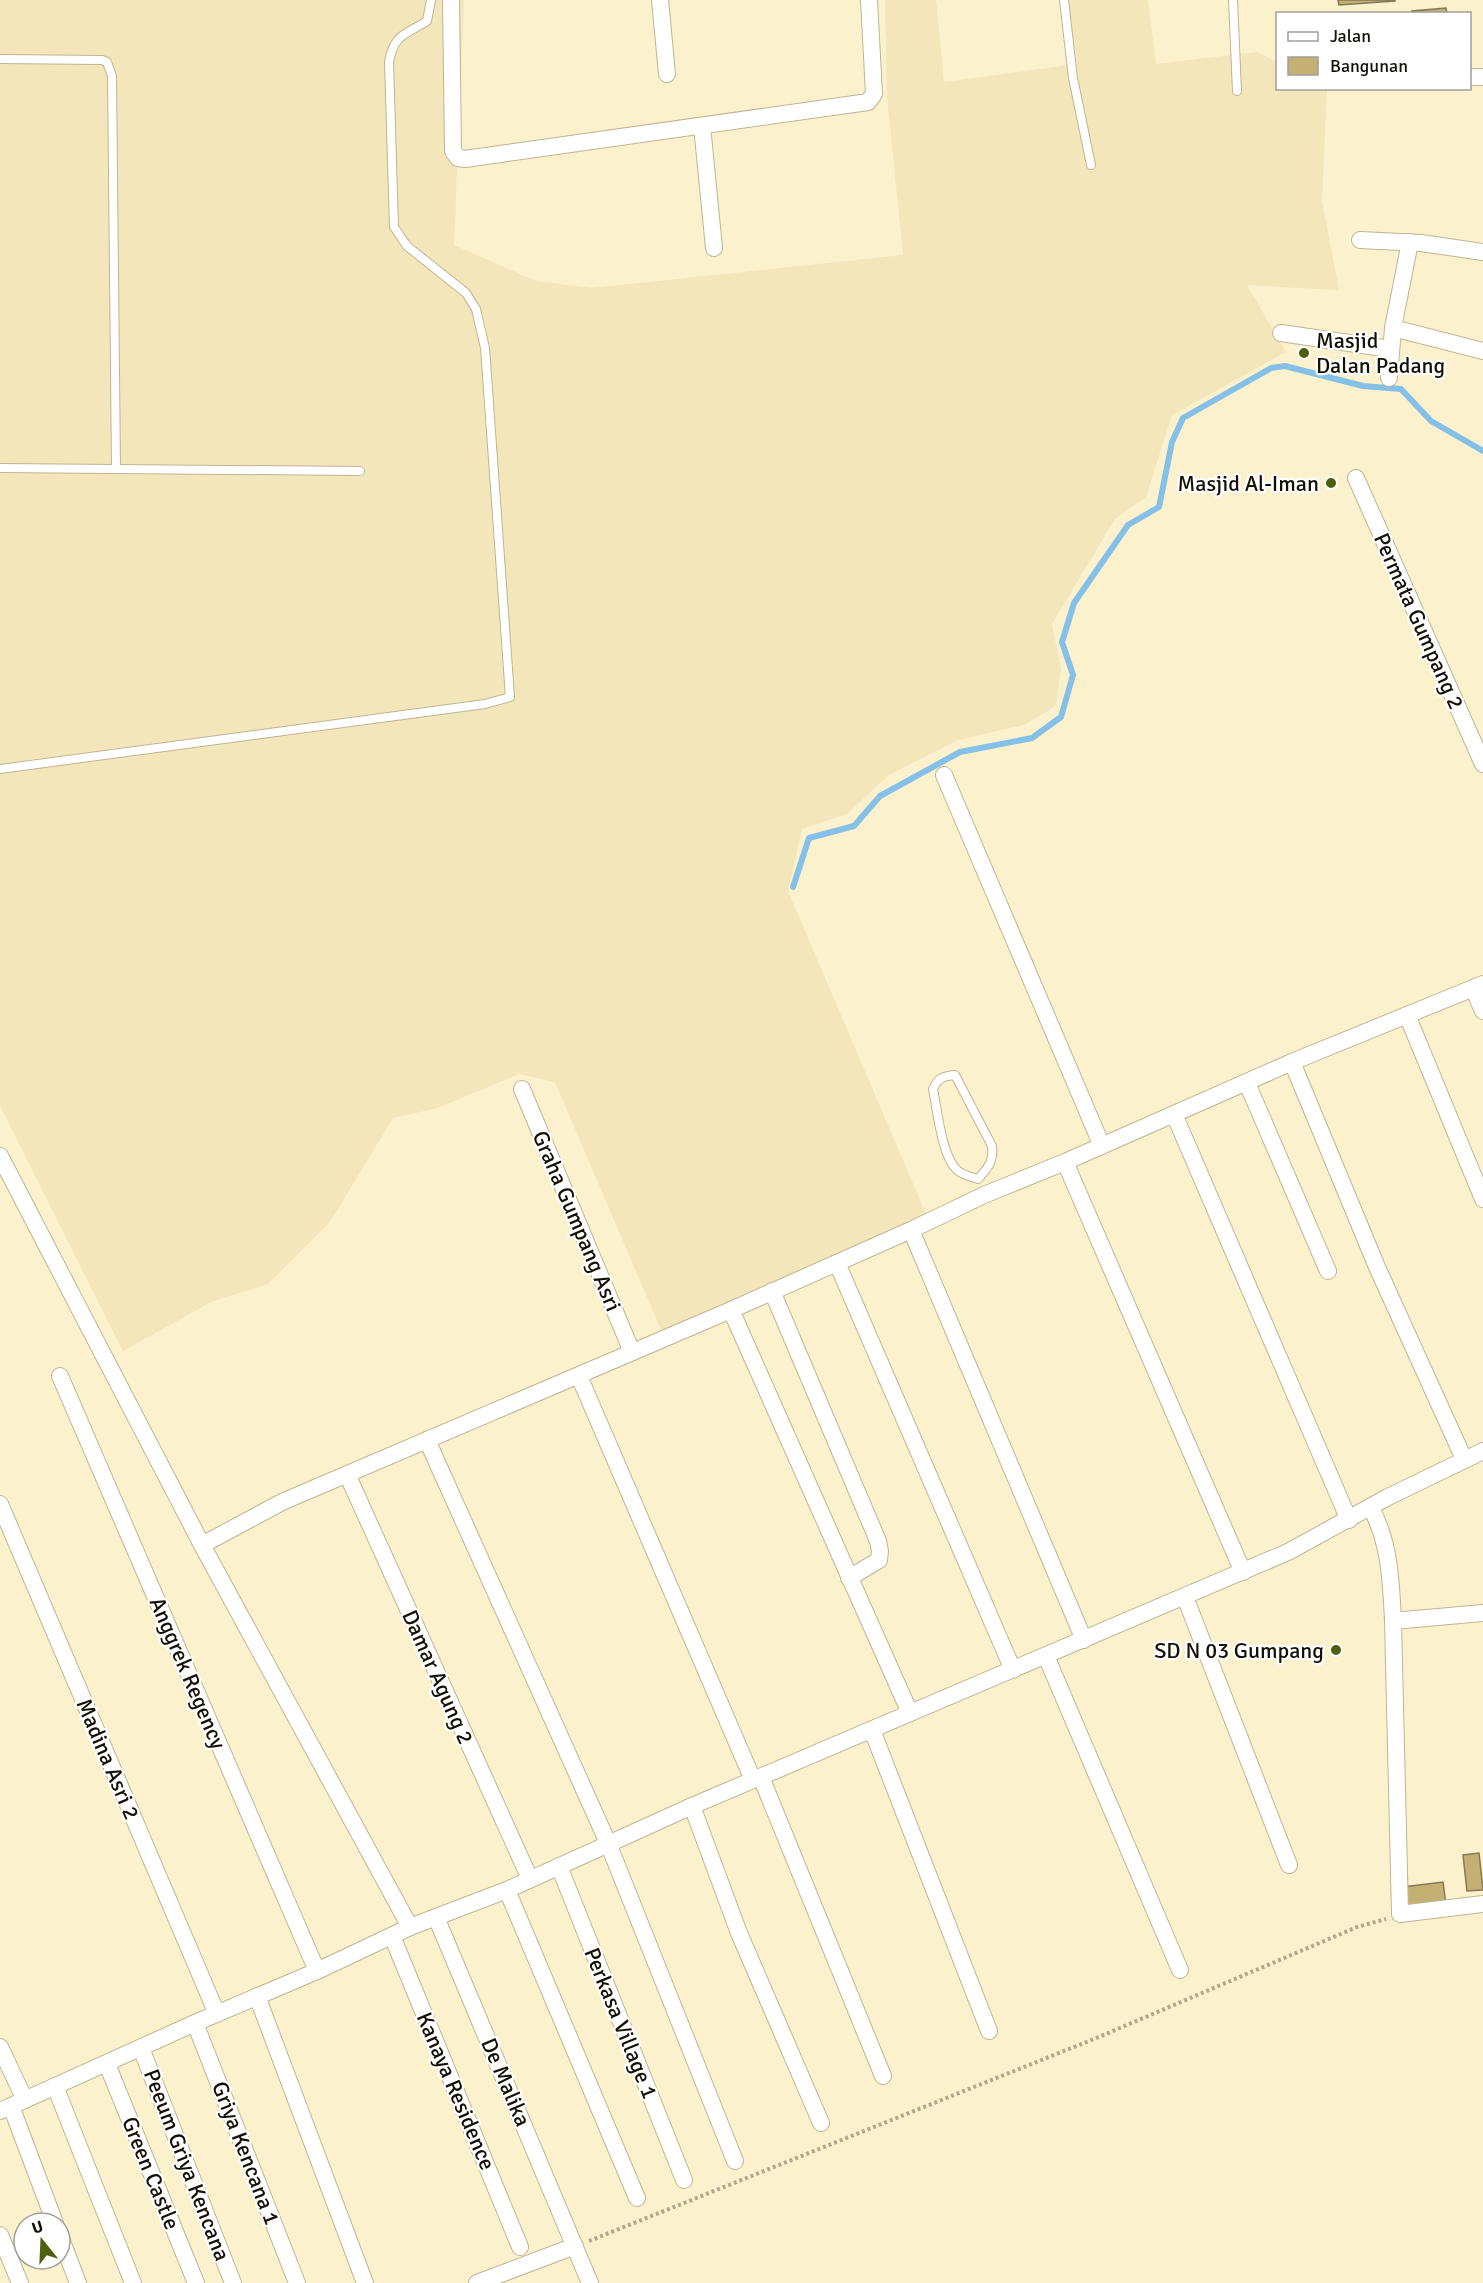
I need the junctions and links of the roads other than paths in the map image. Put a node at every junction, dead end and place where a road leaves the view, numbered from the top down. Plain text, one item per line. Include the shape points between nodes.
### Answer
1 (431, 0) edge
2 (451, 0) edge
3 (660, 0) edge
4 (869, 0) edge
5 (1064, 0) edge
6 (1233, 0) edge
7 (0, 59) edge
8 (667, 74) dead end
9 (1237, 91) dead end
10 (702, 126) junction
11 (1091, 165) dead end
12 (1360, 240) dead end
13 (1410, 242) junction
14 (714, 248) dead end
15 (1483, 252) edge
16 (1393, 328) junction
17 (1281, 333) dead end
18 (1390, 349) junction
19 (1483, 351) edge
20 (1389, 378) dead end
21 (0, 468) edge
22 (116, 469) junction
23 (360, 471) dead end
24 (1356, 478) dead end
25 (1483, 764) edge
26 (0, 770) edge
27 (944, 775) dead end
28 (1478, 986) edge
29 (1483, 1011) edge
30 (1407, 1015) junction
31 (1292, 1062) junction
32 (1247, 1083) junction
33 (522, 1089) dead end
34 (1174, 1114) junction
35 (1102, 1146) junction
36 (0, 1156) edge
37 (1065, 1162) junction
38 (981, 1187) junction
39 (1483, 1198) edge
40 (911, 1230) junction
41 (837, 1263) junction
42 (1328, 1271) dead end
43 (772, 1291) junction
44 (731, 1310) junction
45 (632, 1352) junction
46 (60, 1376) dead end
47 (579, 1376) junction
48 (427, 1440) junction
49 (1483, 1451) edge
50 (1464, 1459) junction
51 (347, 1474) junction
52 (0, 1504) edge
53 (1371, 1508) junction
54 (1349, 1520) junction
55 (202, 1545) junction
56 (1243, 1572) junction
57 (849, 1578) junction
58 (1185, 1597) junction
59 (1483, 1613) edge
60 (1393, 1621) junction
61 (1084, 1640) junction
62 (1046, 1656) junction
63 (1013, 1670) junction
64 (910, 1713) junction
65 (872, 1730) junction
66 (757, 1778) junction
67 (692, 1806) junction
68 (608, 1843) junction
69 (1289, 1865) dead end
70 (559, 1866) junction
71 (530, 1879) junction
72 (507, 1890) junction
73 (1483, 1904) edge
74 (436, 1917) junction
75 (410, 1927) junction
76 (392, 1936) junction
77 (1180, 1970) dead end
78 (317, 1971) junction
79 (257, 1996) junction
80 (217, 2014) junction
81 (195, 2023) junction
82 (989, 2031) dead end
83 (0, 2047) edge
84 (141, 2048) junction
85 (107, 2064) junction
86 (883, 2076) dead end
87 (55, 2086) junction
88 (12, 2106) edge
89 (821, 2123) dead end
90 (735, 2161) dead end
91 (684, 2180) dead end
92 (637, 2198) dead end
93 (51, 2211) edge
94 (0, 2235) edge
95 (575, 2246) junction
96 (520, 2247) dead end
97 (72, 2267) edge
98 (20, 2283) edge
99 (78, 2283) edge
100 (133, 2283) edge
101 (196, 2283) edge
102 (233, 2283) edge
103 (297, 2283) edge
104 (365, 2283) edge
105 (477, 2283) edge
106 (590, 2283) edge

1 - 26 lane via 427,21 398,38 391,47 394,227 407,246 466,293 476,309 485,348 510,697 485,704
2 - 10 street via 453,151 458,158
3 - 8 street
4 - 10 street via 874,94 868,102
5 - 11 lane via 1072,78
6 - 9 lane
7 - 22 lane via 102,60 110,68
10 - 14 street
12 - 13 street
13 - 15 street
13 - 16 street
16 - 18 street
16 - 19 street
17 - 18 street
18 - 20 street
21 - 22 lane
22 - 23 lane
24 - 25 street, Permata Gumpang 2
27 - 35 street
28 - 29 street
28 - 30 street
30 - 31 street
30 - 39 street
31 - 32 street
31 - 50 street via 1377,1267
32 - 34 street
32 - 42 street
33 - 45 street, Graha Gumpang Asri
34 - 35 street
34 - 54 street
35 - 37 street
36 - 55 street
37 - 38 street
37 - 56 street
38 - 38 lane via 951,1164 933,1089 944,1076 955,1076 992,1146 993,1156
38 - 40 street
40 - 41 street
40 - 61 street
41 - 43 street
41 - 63 street
43 - 44 street
43 - 57 street via 878,1541 879,1560
44 - 45 street
44 - 57 street
45 - 47 street
46 - 78 street, Anggrek Regency
47 - 48 street
47 - 66 street
48 - 51 street
48 - 68 street
49 - 50 street
50 - 53 street
51 - 55 street via 282,1502
51 - 71 street, Damar Agung 2
52 - 80 street, Madina Asri 2
53 - 54 street
53 - 60 street via 1385,1541
54 - 56 street
55 - 75 street
56 - 58 street
57 - 64 street
58 - 61 street
58 - 69 street
59 - 60 street
60 - 73 street via 1401,1914
61 - 62 street
62 - 63 street
62 - 77 street
63 - 64 street
64 - 65 street
65 - 66 street
65 - 82 street
66 - 67 street
66 - 86 street
67 - 68 street
67 - 89 street via 739,1933
68 - 70 street
68 - 90 street
70 - 71 street
70 - 91 street, Perkasa Village 1
71 - 72 street
72 - 74 street
72 - 92 street
74 - 75 street
74 - 95 street, De Malika
75 - 76 street
76 - 78 street
76 - 96 street, Kanaya Residence
78 - 79 street
79 - 80 street
79 - 104 street
80 - 81 street
81 - 84 street
81 - 103 street, Griya Kencana 1
83 - 88 street
84 - 85 street
84 - 102 street, Peeum Griya Kencana
85 - 87 street
85 - 101 street, Green Castle
87 - 88 street
87 - 100 street
88 - 93 street
94 - 98 street
95 - 105 street
95 - 106 street, De Malika
97 - 99 street

